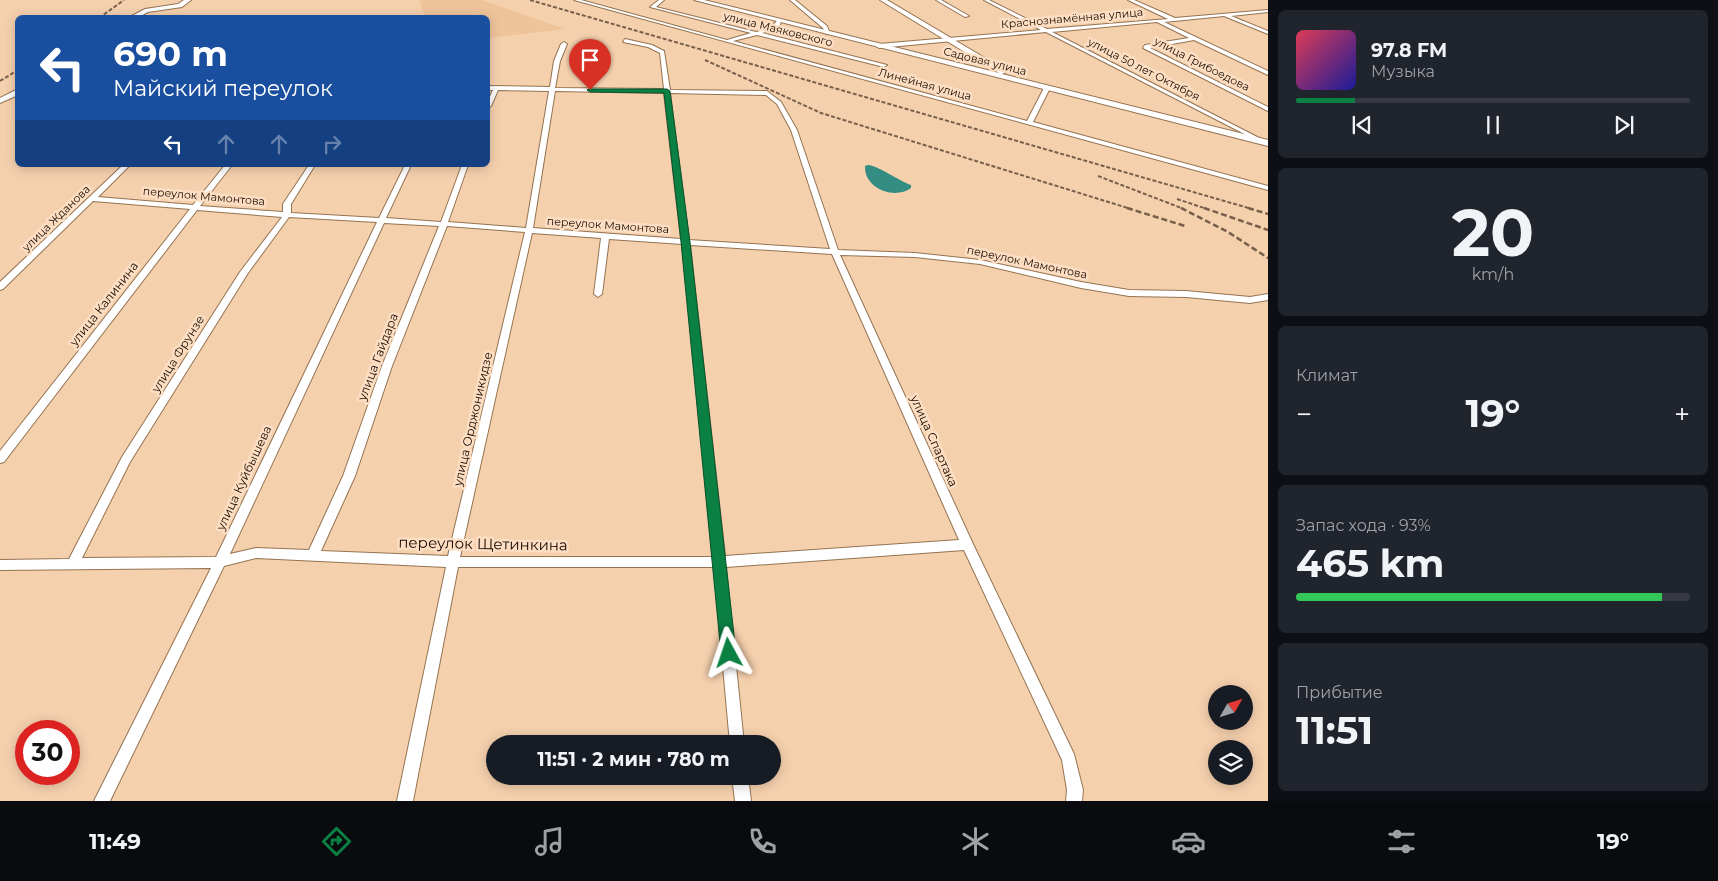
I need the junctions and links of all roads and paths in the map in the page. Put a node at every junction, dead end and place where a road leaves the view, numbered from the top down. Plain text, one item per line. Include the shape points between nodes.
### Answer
1 (188, 0) edge
2 (576, 0) edge
3 (662, 0) edge
4 (696, 0) edge
5 (792, 0) edge
6 (798, 0) edge
7 (883, 0) edge
8 (938, 0) edge
9 (986, 0) edge
10 (1130, 0) edge
11 (1268, 11) edge
12 (138, 15) edge
13 (1224, 15) junction
14 (967, 16) dead end
15 (1174, 19) junction
16 (779, 21) junction
17 (1158, 21) junction
18 (1047, 30) junction
19 (758, 33) junction
20 (828, 33) junction
21 (1268, 33) edge
22 (1196, 38) junction
23 (949, 40) junction
24 (625, 41) dead end
25 (727, 41) junction
26 (564, 44) dead end
27 (879, 46) junction
28 (884, 65) dead end
29 (1268, 72) edge
30 (1015, 80) junction
31 (490, 88) edge
32 (1047, 88) junction
33 (496, 89) junction
34 (552, 90) junction
35 (667, 91) junction
36 (15, 92) edge
37 (0, 101) edge
38 (490, 102) edge
39 (1268, 109) edge
40 (1029, 122) junction
41 (1266, 143) edge
42 (125, 167) edge
43 (227, 167) edge
44 (311, 167) edge
45 (407, 167) edge
46 (463, 167) edge
47 (1268, 188) edge
48 (93, 198) junction
49 (194, 206) junction
50 (287, 215) junction
51 (381, 221) junction
52 (444, 224) junction
53 (528, 230) junction
54 (605, 236) junction
55 (685, 242) junction
56 (835, 252) junction
57 (0, 287) edge
58 (598, 294) dead end
59 (1268, 297) edge
60 (0, 459) edge
61 (967, 545) junction
62 (312, 556) junction
63 (220, 562) junction
64 (453, 562) junction
65 (720, 562) junction
66 (73, 564) junction
67 (0, 565) edge
68 (736, 735) edge
69 (741, 785) edge
70 (102, 801) edge
71 (405, 801) edge
72 (743, 801) edge
73 (1074, 801) edge

1 - 12 street via 180,6 147,10
2 - 25 street, Линейная улица
3 - 19 street, улица Маяковского via 652,7
4 - 16 street, Садовая улица
5 - 6 street
5 - 20 street
7 - 23 street
8 - 14 street
9 - 18 street, улица 50 лет Октября
10 - 15 street
11 - 13 street, Краснознамённая улица
13 - 15 street, Краснознамённая улица
13 - 21 street
15 - 17 street, Краснознамённая улица
16 - 19 street via 775,27
16 - 20 street, Садовая улица
17 - 18 street, Краснознамённая улица
17 - 22 street
18 - 23 street, Краснознамённая улица
18 - 41 street, улица 50 лет Октября
19 - 25 street
19 - 28 street, улица Маяковского
20 - 27 street, Садовая улица
22 - 29 street
22 - 39 street, улица Грибоедова via 1145,47
23 - 27 street, Краснознамённая улица
23 - 30 street
24 - 35 street via 662,52
25 - 40 street, Линейная улица
26 - 34 street, улица Орджоникидзе
27 - 30 street, Садовая улица
30 - 32 street, Садовая улица
31 - 33 street
32 - 40 street
32 - 41 street, Садовая улица
33 - 34 street
33 - 38 street
34 - 35 street
34 - 53 street, улица Орджоникидзе
35 - 55 street
35 - 56 street, улица Спартака via 767,93 779,103 794,130
36 - 37 street
40 - 47 street, Линейная улица
42 - 48 street, улица Жданова
43 - 49 street, улица Калинина
44 - 50 street, улица Фрунзе via 287,204
45 - 51 street, улица Куйбышева
46 - 52 street, улица Гайдара
48 - 49 street, переулок Мамонтова
48 - 57 street, улица Жданова
49 - 50 street, переулок Мамонтова
49 - 60 street, улица Калинина
50 - 51 street, переулок Мамонтова
50 - 66 street, улица Фрунзе via 244,272 126,460
51 - 52 street, переулок Мамонтова
51 - 63 street, улица Куйбышева
52 - 53 street, переулок Мамонтова
52 - 62 street, улица Гайдара via 387,366 348,476
53 - 54 street, переулок Мамонтова
53 - 64 street, улица Орджоникидзе
54 - 55 street, переулок Мамонтова
54 - 58 street
55 - 56 street, переулок Мамонтова
55 - 65 street
56 - 59 street, переулок Мамонтова via 915,255 980,262 1129,293 1250,300
56 - 61 street, улица Спартака
61 - 65 street, переулок Щетинкина
61 - 73 street, улица Спартака via 1069,759 1076,790
62 - 63 street, переулок Щетинкина via 256,552
62 - 64 street, переулок Щетинкина
63 - 66 street, переулок Щетинкина
63 - 70 street, улица Куйбышева
64 - 65 street, переулок Щетинкина
64 - 71 street, улица Орджоникидзе
65 - 68 street
66 - 67 street, переулок Щетинкина
69 - 72 street

